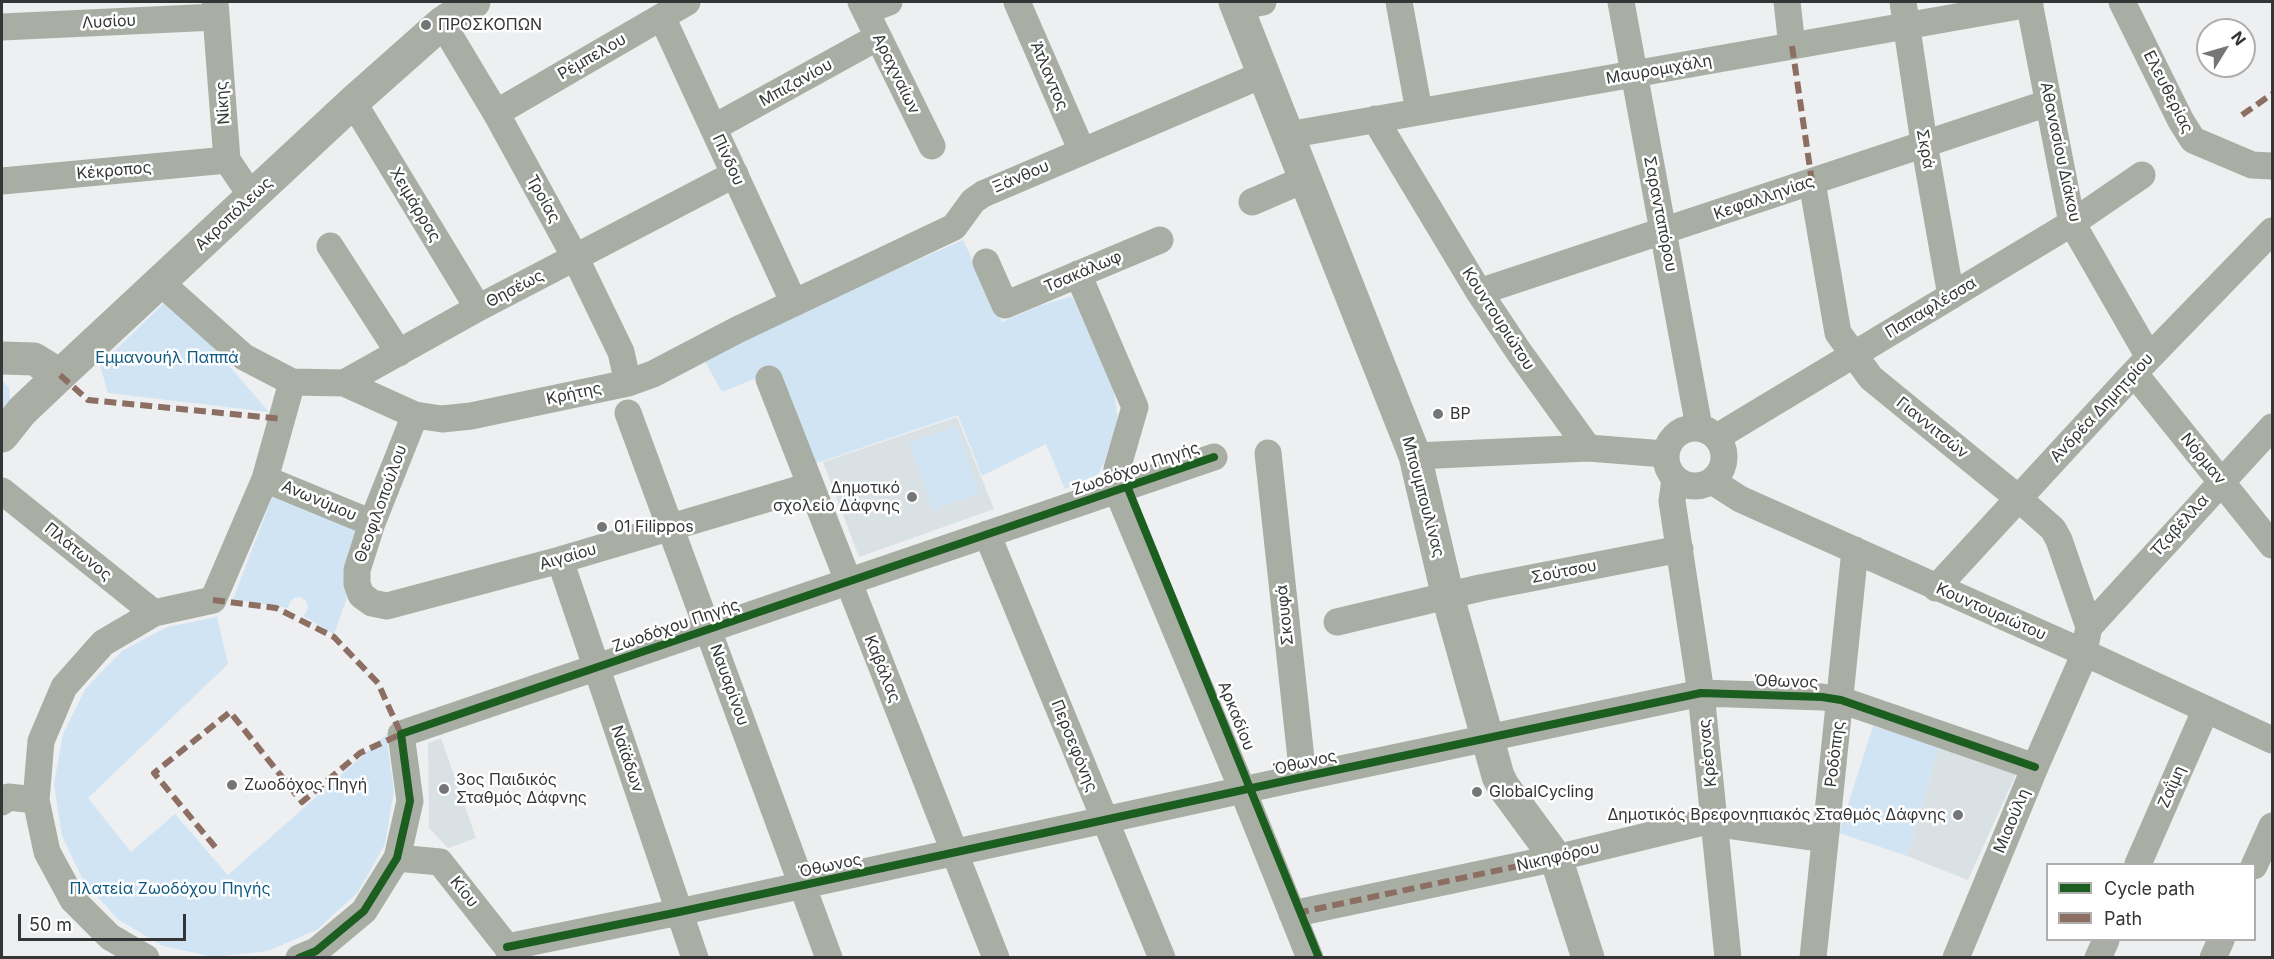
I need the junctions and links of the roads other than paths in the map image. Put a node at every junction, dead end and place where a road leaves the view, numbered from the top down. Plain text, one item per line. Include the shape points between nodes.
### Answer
1 (474, 2) edge
2 (687, 2) edge
3 (1017, 2) edge
4 (1399, 2) edge
5 (1621, 2) edge
6 (1786, 2) edge
7 (2122, 2) edge
8 (1245, 3) edge
9 (2030, 3) edge
10 (872, 5) edge
11 (216, 9) edge
12 (1904, 14) edge
13 (662, 17) junction
14 (442, 23) junction
15 (2, 27) edge
16 (878, 37) junction
17 (1792, 46) junction
18 (1264, 74) junction
19 (1634, 74) junction
20 (352, 102) junction
21 (2048, 103) junction
22 (1419, 111) junction
23 (496, 113) junction
24 (1375, 119) junction
25 (713, 128) junction
26 (1288, 135) junction
27 (1924, 143) junction
28 (932, 146) dead end
29 (1082, 151) junction
30 (227, 160) junction
31 (2272, 166) edge
32 (735, 174) junction
33 (2142, 175) dead end
34 (1305, 179) junction
35 (2, 181) edge
36 (1812, 182) junction
37 (252, 197) junction
38 (1252, 202) dead end
39 (2072, 222) junction
40 (2272, 231) edge
41 (1664, 232) junction
42 (1160, 240) dead end
43 (330, 246) dead end
44 (575, 257) junction
45 (986, 262) dead end
46 (1078, 274) junction
47 (160, 282) junction
48 (1479, 292) junction
49 (1951, 296) junction
50 (794, 303) junction
51 (478, 308) junction
52 (399, 352) junction
53 (1853, 355) junction
54 (2, 358) edge
55 (2141, 365) junction
56 (2, 367) edge
57 (60, 375) junction
58 (769, 380) dead end
59 (292, 382) junction
60 (344, 383) junction
61 (627, 383) junction
62 (22, 411) junction
63 (628, 413) dead end
64 (415, 415) junction
65 (2272, 427) edge
66 (1708, 432) junction
67 (2, 436) edge
68 (1588, 448) junction
69 (1268, 453) dead end
70 (1665, 454) junction
71 (1415, 456) junction
72 (1214, 457) dead end
73 (266, 479) junction
74 (1675, 479) junction
75 (2221, 481) junction
76 (1712, 482) junction
77 (810, 486) junction
78 (1117, 490) junction
79 (2, 491) edge
80 (2018, 498) junction
81 (372, 523) junction
82 (671, 528) junction
83 (987, 534) junction
84 (2272, 545) edge
85 (1680, 549) junction
86 (1855, 550) junction
87 (560, 560) junction
88 (848, 582) junction
89 (1936, 588) junction
90 (361, 595) joint
91 (1448, 597) junction
92 (154, 613) junction
93 (1337, 622) dead end
94 (708, 629) junction
95 (2087, 640) junction
96 (595, 668) junction
97 (1701, 693) junction
98 (1841, 700) junction
99 (2206, 710) junction
100 (1487, 738) junction
101 (2272, 740) edge
102 (2035, 767) junction
103 (1303, 777) junction
104 (1243, 791) junction
105 (4, 795) edge
106 (36, 800) junction
107 (1104, 820) junction
108 (1715, 824) junction
109 (2272, 826) edge
110 (1825, 839) junction
111 (955, 853) junction
112 (397, 858) junction
113 (1556, 858) junction
114 (2138, 863) edge
115 (2255, 863) edge
116 (802, 885) junction
117 (679, 912) junction
118 (1292, 914) junction
119 (2105, 941) edge
120 (2220, 941) edge
121 (331, 949) edge
122 (510, 952) edge
123 (1158, 956) edge
124 (146, 957) edge
125 (299, 957) edge
126 (695, 957) edge
127 (829, 957) edge
128 (996, 957) edge
129 (1310, 957) edge
130 (1588, 957) edge
131 (1728, 957) edge
132 (1813, 957) edge
133 (1956, 957) edge
134 (2098, 957) edge
135 (2213, 957) edge

1 - 14 street, Ακροπόλεως
2 - 13 street, Ρέμπελου
3 - 29 street, Άτλαντος
4 - 22 street
5 - 19 street, Σαρανταπόρου
6 - 17 street
7 - 31 street, Ελευθερίας via 2193,140 2252,165
8 - 18 street, Μπουμπουλίνας
9 - 12 street, Μαυρομιχάλη
9 - 21 street, Αθανασίου Διάκου
10 - 16 street, Αραχναίων
11 - 15 street, Λυσίου
11 - 30 street, Νίκης
12 - 17 street, Μαυρομιχάλη
12 - 27 street, Σκρά
13 - 23 street, Ρέμπελου
13 - 25 street, Πίνδου
14 - 20 street, Ακροπόλεως
14 - 23 street, Τροίας
16 - 25 street, Μπιζανίου
16 - 28 street, Αραχναίων
17 - 19 street, Μαυρομιχάλη
18 - 26 street, Μπουμπουλίνας
18 - 29 street, Ξάνθου
19 - 22 street, Μαυρομιχάλη
19 - 41 street, Σαρανταπόρου
20 - 37 street, Ακροπόλεως
20 - 51 street, Χειμάρρας
21 - 27 street, Κεφαλληνίας
21 - 39 street, Αθανασίου Διάκου
22 - 24 street, Μαυρομιχάλη
23 - 44 street, Τροίας
24 - 26 street, Μαυρομιχάλη
24 - 48 street, Κουντουριώτου
25 - 32 street, Πίνδου
26 - 34 street, Μπουμπουλίνας
27 - 36 street, Κεφαλληνίας
27 - 49 street, Σκρά
29 - 50 street, Ξάνθου via 982,194 954,227
30 - 35 street, Κέκροπος
30 - 37 street, Νίκης
32 - 44 street, Θησέως
32 - 50 street, Πίνδου
33 - 39 street, Παπαφλέσσα
34 - 38 street
34 - 71 street, Μπουμπουλίνας
36 - 41 street, Κεφαλληνίας
36 - 53 street, Γιαννιτσών via 1838,333
37 - 47 street, Ακροπόλεως
39 - 49 street, Παπαφλέσσα
39 - 55 street, Αθανασίου Διάκου
40 - 55 street, Ανδρέα Δημητρίου
41 - 48 street, Κεφαλληνίας
41 - 66 street, Σαρανταπόρου
42 - 46 street, Τσακάλωφ
43 - 52 street
44 - 51 street, Θησέως
44 - 61 street, Τροίας via 621,352
45 - 46 street, Τσακάλωφ via 1005,305
46 - 78 street, Αρκαδίου via 1135,406 1117,469
47 - 57 street, Ακροπόλεως
47 - 59 street via 244,357
48 - 68 street, Κουντουριώτου
49 - 53 street, Παπαφλέσσα
50 - 61 street, Κρήτης
51 - 52 street, Θησέως
52 - 60 street, Θησέως
53 - 66 street, Παπαφλέσσα
53 - 80 street, Γιαννιτσών via 1871,378
54 - 57 street via 34,359
55 - 75 street, Νόρμαν
55 - 80 street, Ανδρέα Δημητρίου
56 - 62 street via 10,371 24,394
57 - 62 street, Ακροπόλεως
58 - 77 street, Καβάλας
59 - 60 street
59 - 73 street
60 - 64 street, Κρήτης
61 - 64 street, Κρήτης via 471,416 442,419
62 - 67 street, Ακροπόλεως
63 - 82 street, Ναυαρίνου
64 - 81 street, Θεοφιλοπούλου
65 - 75 street, Τζαβέλλα
66 - 70 street via 1687,428 1676,433
66 - 76 street via 1723,448 1724,460
68 - 70 street
68 - 71 street
69 - 103 street, Σκουφά
70 - 74 street via 1667,468
71 - 91 street, Μπουμπουλίνας
72 - 78 street, Ζωοδόχου Πηγής
73 - 81 street, Ανωνύμου
73 - 92 street via 213,600
74 - 76 street via 1687,485
74 - 85 street, Κρέσνας via 1672,501
75 - 84 street, Νόρμαν
75 - 95 street, Τζαβέλλα
76 - 86 street, Κουντουριώτου via 1740,500
77 - 82 street, Αιγαίου
77 - 88 street, Καβάλας
78 - 83 street, Ζωοδόχου Πηγής
78 - 104 street, Αρκαδίου
79 - 92 street, Πλάτωνος
80 - 89 street, Ανδρέα Δημητρίου
80 - 95 street, Γιαννιτσών via 2059,540
81 - 90 street, Θεοφιλοπούλου via 357,570
82 - 87 street, Αιγαίου
82 - 94 street, Ναυαρίνου
83 - 88 street, Ζωοδόχου Πηγής
83 - 107 street, Περσεφόνης
85 - 91 street, Σούτσου
85 - 97 street, Κρέσνας
86 - 89 street, Κουντουριώτου
86 - 98 street, Ροδόπης
87 - 90 street, Αιγαίου via 387,606 372,603
87 - 96 street, Ναϊάδων
88 - 94 street, Ζωοδόχου Πηγής
88 - 111 street, Καβάλας
89 - 95 street, Κουντουριώτου
91 - 93 street, Σούτσου
91 - 100 street, Μπουμπουλίνας
92 - 106 street via 103,643 64,687 41,741
94 - 96 street, Ζωοδόχου Πηγής
94 - 116 street, Ναυαρίνου
95 - 99 street, Κουντουριώτου
95 - 102 street, Μιαούλη
96 - 112 street, Ζωοδόχου Πηγής via 401,734 410,801
96 - 117 street, Ναϊάδων
97 - 98 street, Όθωνος
97 - 100 street, Όθωνος
97 - 108 street, Κρέσνας
98 - 102 street, Όθωνος
98 - 110 street, Ροδόπης
99 - 101 street, Κουντουριώτου
99 - 114 street, Ζαΐμη
100 - 103 street, Όθωνος
100 - 113 street, Μπουμπουλίνας via 1503,786
102 - 133 street, Μιαούλη
103 - 104 street, Όθωνος
104 - 107 street, Όθωνος
104 - 118 street, Αρκαδίου
105 - 106 street
106 - 124 street via 47,852 73,900 110,938
107 - 111 street, Όθωνος
107 - 123 street, Περσεφόνης
108 - 110 street, Νικηφόρου
108 - 113 street, Νικηφόρου via 1704,822
108 - 131 street, Κρέσνας
109 - 115 street
110 - 132 street, Ροδόπης
111 - 116 street, Όθωνος
111 - 128 street, Καβάλας
112 - 121 street, Ζωοδόχου Πηγής via 364,911
112 - 122 street, Κίου via 440,862
113 - 118 street, Νικηφόρου
113 - 130 street, Μπουμπουλίνας
116 - 117 street, Όθωνος
116 - 127 street, Ναυαρίνου
117 - 122 street, Όθωνος
117 - 126 street, Ναϊάδων
118 - 129 street, Αρκαδίου
119 - 134 street
120 - 135 street
121 - 125 street, Ζωοδόχου Πηγής

